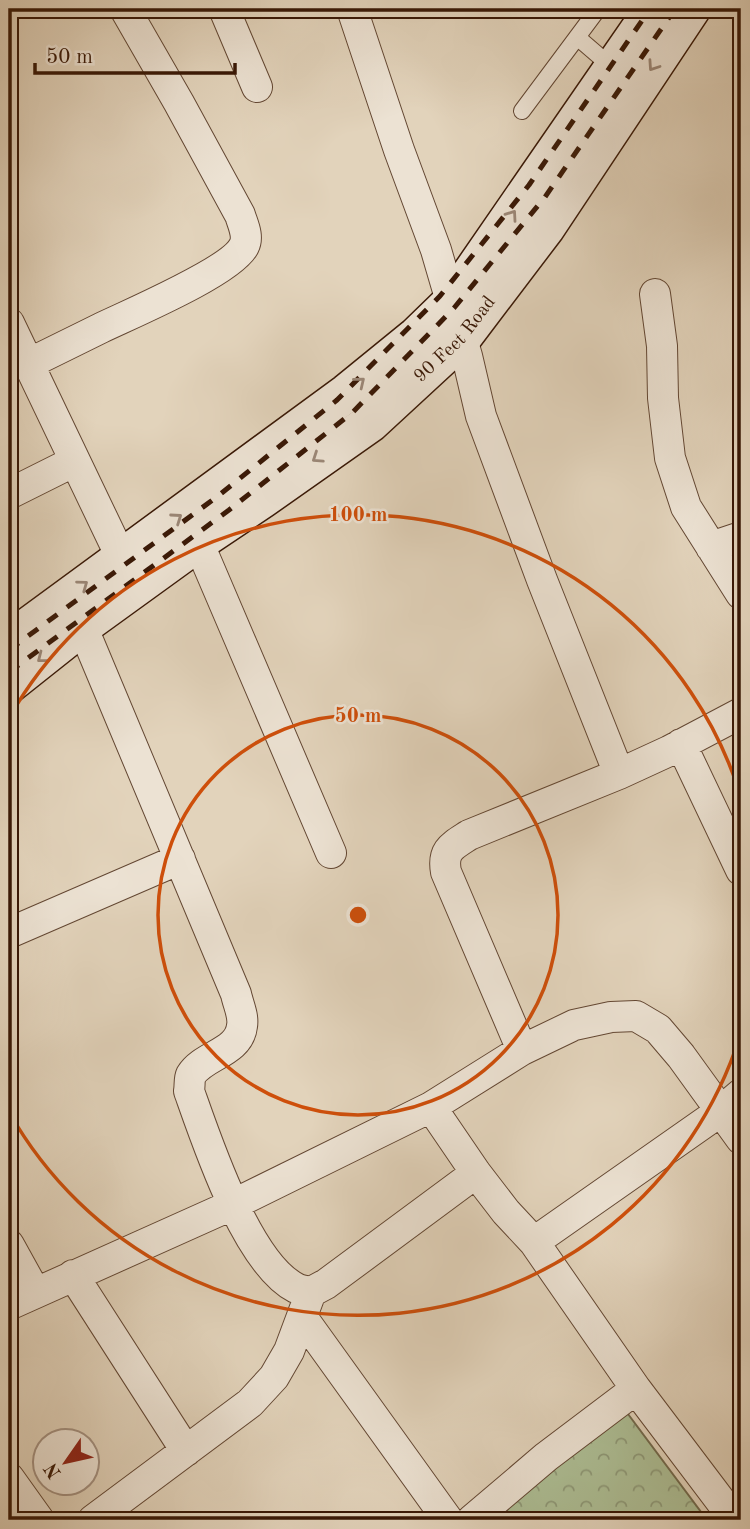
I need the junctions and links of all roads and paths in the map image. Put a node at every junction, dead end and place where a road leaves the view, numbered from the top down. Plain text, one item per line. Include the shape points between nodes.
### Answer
1 (125, 9) edge
2 (224, 9) edge
3 (352, 9) edge
4 (598, 9) edge
5 (654, 9) edge
6 (691, 9) edge
7 (577, 37) junction
8 (613, 68) junction
9 (257, 87) dead end
10 (522, 111) dead end
11 (655, 294) dead end
12 (451, 303) junction
13 (9, 323) edge
14 (461, 339) junction
15 (28, 364) junction
16 (75, 461) junction
17 (9, 495) edge
18 (741, 537) edge
19 (198, 542) junction
20 (711, 547) junction
21 (129, 572) junction
22 (741, 594) edge
23 (82, 626) junction
24 (9, 641) edge
25 (9, 684) edge
26 (741, 713) edge
27 (681, 744) junction
28 (619, 774) junction
29 (331, 853) dead end
30 (180, 859) junction
31 (741, 870) edge
32 (9, 933) edge
33 (522, 1050) junction
34 (731, 1102) edge
35 (430, 1107) junction
36 (741, 1139) edge
37 (476, 1173) junction
38 (232, 1205) junction
39 (534, 1242) junction
40 (9, 1245) edge
41 (73, 1275) junction
42 (22, 1298) edge
43 (307, 1305) junction
44 (636, 1390) junction
45 (186, 1451) junction
46 (9, 1478) edge
47 (38, 1520) edge
48 (93, 1520) edge
49 (448, 1520) edge
50 (472, 1520) edge
51 (735, 1520) edge

1 - 15 street via 240,215 245,243 224,266 194,283
2 - 9 street
3 - 12 street
4 - 7 lane
5 - 8 main road, 90 Feet Road
6 -> 14 main road, 90 Feet Road via 545,227
7 - 8 lane
7 - 10 lane
12 -> 8 main road, 90 Feet Road
11 - 20 street via 670,458 687,507
12 - 14 street
21 -> 12 main road, 90 Feet Road via 178,518 346,393
13 - 15 street
14 -> 19 main road, 90 Feet Road via 370,423
14 - 28 street via 481,416
15 - 16 street
16 - 17 street
16 - 21 street
18 - 20 street
19 - 21 main road, 90 Feet Road
19 - 29 street
20 - 22 street
21 - 23 main road
24 -> 21 main road
23 -> 25 main road
23 - 30 street
26 - 27 street
27 - 28 street
27 - 31 street
28 - 33 street via 469,835 448,850 444,861
30 - 32 street
30 - 38 street via 236,994 243,1026 229,1048 190,1077 192,1100
33 - 34 street via 574,1025 636,1016 658,1029
33 - 35 street
34 - 36 street
34 - 39 street
35 - 37 street
35 - 38 street
37 - 39 street
37 - 43 street via 326,1284
38 - 41 street
38 - 43 street via 267,1262 297,1289
39 - 44 street
40 - 42 street
41 - 42 street
41 - 45 street
43 - 45 street via 274,1377 250,1403
43 - 49 street
44 - 50 street
44 - 51 street
45 - 48 street
46 - 47 street

